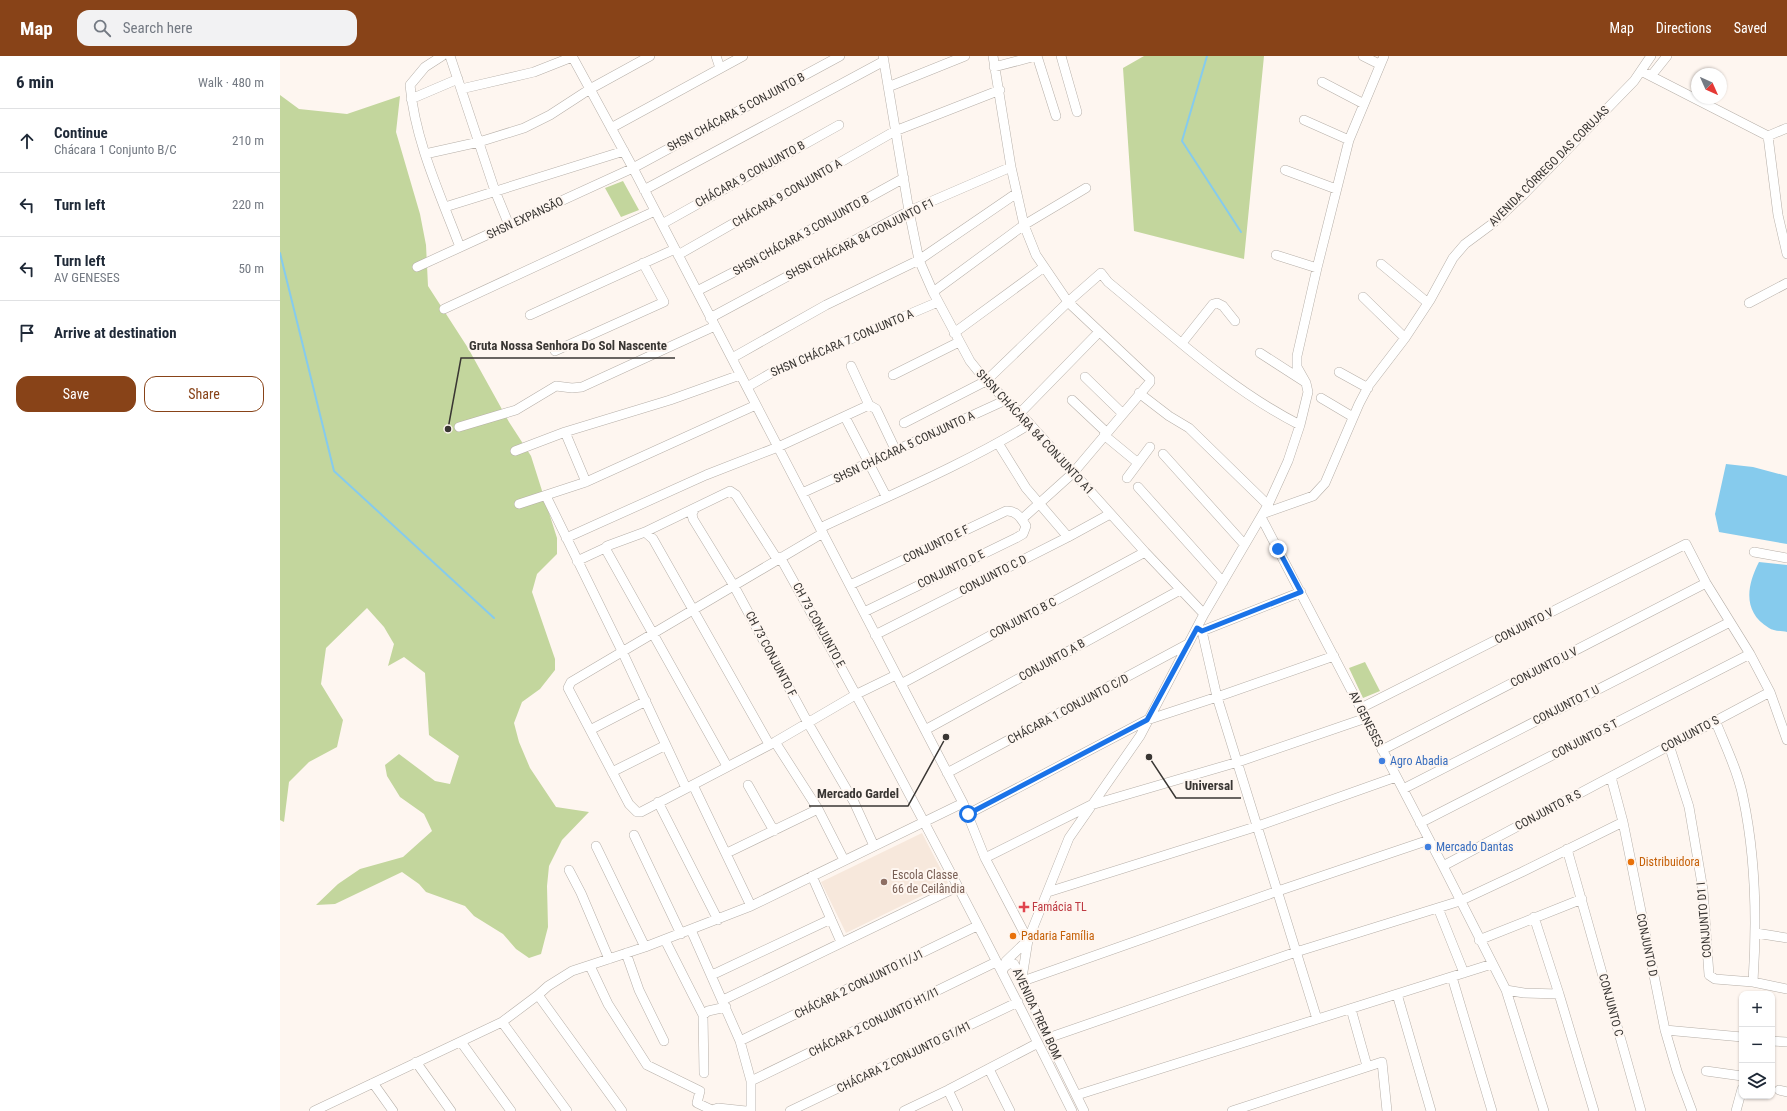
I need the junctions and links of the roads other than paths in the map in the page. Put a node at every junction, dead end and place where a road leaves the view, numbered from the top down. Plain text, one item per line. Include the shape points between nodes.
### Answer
1 (442, 56) edge
2 (450, 56) edge
3 (572, 56) edge
4 (650, 56) edge
5 (716, 56) edge
6 (743, 56) edge
7 (840, 56) edge
8 (965, 56) edge
9 (993, 56) edge
10 (1036, 56) edge
11 (1062, 56) edge
12 (1363, 56) edge
13 (1651, 56) edge
14 (1667, 56) edge
15 (883, 59) edge
16 (1382, 60) edge
17 (994, 67) junction
18 (720, 68) junction
19 (1641, 71) junction
20 (1651, 76) junction
21 (458, 79) junction
22 (1322, 82) dead end
23 (888, 87) junction
24 (461, 89) junction
25 (590, 89) junction
26 (1000, 90) junction
27 (411, 100) junction
28 (1364, 104) junction
29 (1077, 112) dead end
30 (1056, 116) dead end
31 (1304, 120) dead end
32 (839, 125) dead end
33 (1787, 126) edge
34 (611, 128) junction
35 (895, 131) junction
36 (1768, 136) junction
37 (1349, 140) junction
38 (479, 142) junction
39 (624, 152) junction
40 (425, 154) junction
41 (1011, 167) junction
42 (633, 168) junction
43 (1285, 170) dead end
44 (904, 178) junction
45 (1086, 188) dead end
46 (1336, 189) junction
47 (644, 190) junction
48 (495, 191) junction
49 (1017, 192) junction
50 (445, 207) junction
51 (655, 211) junction
52 (909, 212) junction
53 (662, 224) junction
54 (509, 225) junction
55 (1024, 225) junction
56 (460, 247) junction
57 (677, 252) junction
58 (1787, 254) edge
59 (1276, 255) dead end
60 (919, 260) junction
61 (643, 263) junction
62 (1381, 264) dead end
63 (417, 267) dead end
64 (1044, 267) junction
65 (1316, 268) junction
66 (1787, 283) edge
67 (697, 291) junction
68 (933, 292) junction
69 (1363, 297) dead end
70 (938, 302) junction
71 (1068, 302) junction
72 (1428, 302) junction
73 (1750, 303) dead end
74 (444, 309) dead end
75 (530, 315) dead end
76 (1235, 321) dead end
77 (713, 322) junction
78 (1099, 332) junction
79 (954, 333) junction
80 (1405, 338) junction
81 (959, 342) junction
82 (1182, 343) junction
83 (556, 351) dead end
84 (1260, 353) dead end
85 (732, 358) junction
86 (851, 366) dead end
87 (1339, 372) dead end
88 (740, 375) junction
89 (893, 375) dead end
90 (1085, 377) dead end
91 (986, 381) junction
92 (1306, 383) junction
93 (747, 387) junction
94 (1368, 388) junction
95 (1139, 393) junction
96 (1321, 398) dead end
97 (1006, 400) junction
98 (1072, 400) dead end
99 (869, 404) junction
100 (756, 405) junction
101 (1020, 413) junction
102 (1122, 413) junction
103 (845, 417) junction
104 (1353, 417) junction
105 (904, 423) dead end
106 (1030, 424) junction
107 (1300, 426) junction
108 (459, 427) dead end
109 (565, 432) junction
110 (1105, 434) junction
111 (998, 443) junction
112 (778, 448) junction
113 (1150, 448) dead end
114 (515, 451) dead end
115 (896, 451) junction
116 (1163, 454) dead end
117 (869, 463) junction
118 (1138, 463) junction
119 (1073, 472) junction
120 (1127, 478) dead end
121 (586, 482) junction
122 (1138, 487) dead end
123 (802, 493) junction
124 (546, 496) junction
125 (886, 496) junction
126 (1040, 503) junction
127 (519, 504) dead end
128 (694, 510) junction
129 (1265, 512) junction
130 (1110, 514) junction
131 (1022, 519) junction
132 (821, 530) junction
133 (645, 532) junction
134 (1068, 537) junction
135 (566, 538) junction
136 (1244, 544) junction
137 (605, 548) junction
138 (1145, 552) junction
139 (1754, 552) dead end
140 (779, 558) junction
141 (1787, 558) edge
142 (577, 560) junction
143 (1223, 582) junction
144 (1706, 583) junction
145 (850, 585) junction
146 (734, 586) junction
147 (1180, 590) junction
148 (1301, 592) junction
149 (693, 609) junction
150 (864, 612) junction
151 (1204, 614) junction
152 (1730, 622) junction
153 (1199, 629) junction
154 (653, 633) junction
155 (876, 635) junction
156 (1188, 644) junction
157 (622, 651) junction
158 (1750, 654) junction
159 (1334, 656) junction
160 (896, 674) junction
161 (901, 684) junction
162 (1770, 692) junction
163 (857, 694) junction
164 (1217, 697) junction
165 (646, 701) junction
166 (1361, 708) junction
167 (1366, 718) junction
168 (1147, 720) junction
169 (1715, 720) junction
170 (808, 723) junction
171 (1785, 724) edge
172 (590, 730) junction
173 (925, 730) junction
174 (1787, 740) edge
175 (772, 743) junction
176 (666, 745) junction
177 (1670, 745) junction
178 (1382, 750) junction
179 (1238, 762) junction
180 (727, 766) junction
181 (612, 772) junction
182 (947, 773) junction
183 (1396, 777) junction
184 (1611, 777) junction
185 (690, 786) junction
186 (748, 786) dead end
187 (1403, 788) junction
188 (658, 802) junction
189 (963, 804) junction
190 (1091, 805) junction
191 (818, 809) junction
192 (968, 814) junction
193 (1623, 822) junction
194 (926, 823) junction
195 (1420, 823) junction
196 (1258, 826) junction
197 (774, 831) junction
198 (634, 835) dead end
199 (1429, 840) junction
200 (596, 846) dead end
201 (874, 846) junction
202 (1568, 849) junction
203 (727, 853) junction
204 (985, 858) junction
205 (844, 860) junction
206 (1443, 866) junction
207 (569, 870) dead end
208 (812, 876) junction
209 (957, 887) junction
210 (1278, 891) junction
211 (1048, 892) junction
212 (1582, 899) junction
213 (1460, 901) junction
214 (751, 906) junction
215 (1438, 908) junction
216 (1534, 917) junction
217 (831, 919) junction
218 (718, 920) junction
219 (977, 926) junction
220 (691, 930) junction
221 (1756, 933) junction
222 (681, 934) junction
223 (1787, 938) edge
224 (665, 940) junction
225 (1028, 940) junction
226 (1479, 940) junction
227 (841, 942) junction
228 (645, 947) junction
229 (1296, 952) junction
230 (626, 954) junction
231 (609, 959) junction
232 (1492, 964) junction
233 (590, 966) junction
234 (1001, 967) junction
235 (1464, 973) junction
236 (712, 975) junction
237 (1452, 977) junction
238 (1022, 980) junction
239 (1753, 982) junction
240 (1787, 988) edge
241 (1506, 990) junction
242 (1397, 994) junction
243 (1559, 994) junction
244 (538, 995) junction
245 (1018, 1002) junction
246 (724, 1004) junction
247 (1350, 1009) junction
248 (703, 1015) junction
249 (1317, 1019) junction
250 (502, 1022) junction
251 (1665, 1030) junction
252 (1739, 1037) edge
253 (1048, 1038) junction
254 (1775, 1040) edge
255 (664, 1041) dead end
256 (461, 1042) junction
257 (740, 1042) junction
258 (1787, 1042) edge
259 (1038, 1043) junction
260 (416, 1062) junction
261 (1367, 1066) junction
262 (989, 1069) junction
263 (1706, 1071) dead end
264 (704, 1073) dead end
265 (1739, 1076) edge
266 (751, 1081) junction
267 (373, 1083) junction
268 (948, 1090) junction
269 (1077, 1095) junction
270 (1739, 1099) edge
271 (330, 1103) junction
272 (314, 1111) edge
273 (336, 1111) edge
274 (393, 1111) edge
275 (451, 1111) edge
276 (511, 1111) edge
277 (567, 1111) edge
278 (622, 1111) edge
279 (746, 1111) edge
280 (751, 1111) edge
281 (790, 1111) edge
282 (904, 1111) edge
283 (958, 1111) edge
284 (1010, 1111) edge
285 (1072, 1111) edge
286 (1084, 1111) edge
287 (1232, 1111) edge
288 (1387, 1111) edge
289 (1431, 1111) edge
290 (1492, 1111) edge
291 (1544, 1111) edge
292 (1594, 1111) edge
293 (1642, 1111) edge
294 (1692, 1111) edge
295 (1736, 1111) edge

1 - 27 street via 425,67 410,84
2 - 21 street
3 - 24 street via 534,72
3 - 25 street
4 - 25 street
5 - 18 street
6 - 18 street
7 - 42 street, SHSN CHÁCARA 5 CONJUNTO B
8 - 23 street
9 - 17 street
10 - 17 street
10 - 30 street
11 - 29 street
12 - 16 street
13 - 19 street, AVENIDA CÓRREGO DAS CORUJAS
14 - 20 street
15 - 23 street, SHSN CHÁCARA 84 CONJUNTO A1
15 - 47 street
16 - 28 street
17 - 26 street
18 - 34 street
19 - 20 street
19 - 72 street, AVENIDA CÓRREGO DAS CORUJAS via 1509,208 1484,232 1461,248
20 - 36 street
21 - 24 street
21 - 27 street
22 - 28 street
23 - 35 street, SHSN CHÁCARA 84 CONJUNTO A1
24 - 38 street
25 - 34 street
25 - 38 street via 537,122
26 - 35 street, CHÁCARA 9 CONJUNTO A
26 - 41 street
27 - 40 street
28 - 37 street
31 - 37 street
32 - 53 street, CHÁCARA 9 CONJUNTO B
33 - 36 street
34 - 39 street
35 - 44 street, SHSN CHÁCARA 84 CONJUNTO A1
35 - 57 street, CHÁCARA 9 CONJUNTO A
36 - 58 street via 1778,215
37 - 46 street
38 - 40 street
38 - 48 street
39 - 42 street
39 - 48 street
40 - 50 street
41 - 49 street
41 - 52 street, SHSN CHÁCARA 84 CONJUNTO F1
42 - 47 street
42 - 54 street, SHSN EXPANSÃO
43 - 46 street
44 - 52 street, SHSN CHÁCARA 84 CONJUNTO A1
44 - 67 street, SHSN CHÁCARA 3 CONJUNTO B
45 - 55 street
46 - 65 street
47 - 51 street
48 - 50 street
48 - 54 street
49 - 55 street
49 - 60 street
50 - 56 street
51 - 53 street
51 - 74 street
52 - 60 street, SHSN CHÁCARA 84 CONJUNTO A1
52 - 77 street, SHSN CHÁCARA 84 CONJUNTO F1
53 - 57 street
54 - 56 street, SHSN EXPANSÃO
55 - 64 street via 1036,255
55 - 68 street
56 - 63 street, SHSN EXPANSÃO
57 - 61 street, CHÁCARA 9 CONJUNTO A
57 - 67 street
59 - 65 street
60 - 68 street, SHSN CHÁCARA 84 CONJUNTO A1
60 - 85 street via 826,305
61 - 75 street, CHÁCARA 9 CONJUNTO A
61 - 83 street via 664,302
62 - 72 street
64 - 71 street
64 - 79 street
65 - 92 street via 1297,356 1297,367
66 - 73 street
67 - 77 street
68 - 70 street, SHSN CHÁCARA 84 CONJUNTO A1
69 - 80 street
70 - 79 street, SHSN CHÁCARA 84 CONJUNTO A1
70 - 93 street, SHSN CHÁCARA 7 CONJUNTO A via 773,372
71 - 78 street
71 - 82 street via 1101,273 1108,282
71 - 91 street
72 - 80 street, AVENIDA CÓRREGO DAS CORUJAS
76 - 82 street via 1223,306 1213,304
77 - 85 street
77 - 108 street, SHSN CHÁCARA 84 CONJUNTO F1 via 582,387 556,386 516,410
78 - 95 street via 1150,379
78 - 101 street
79 - 81 street, SHSN CHÁCARA 84 CONJUNTO A1
80 - 94 street, AVENIDA CÓRREGO DAS CORUJAS
81 - 89 street
81 - 91 street, SHSN CHÁCARA 84 CONJUNTO A1
82 - 107 street via 1232,383 1275,413
84 - 92 street
85 - 88 street
86 - 99 street
87 - 94 street
88 - 93 street
88 - 109 street via 670,400
90 - 102 street
91 - 97 street, SHSN CHÁCARA 84 CONJUNTO A1
91 - 105 street
92 - 107 street via 1308,392
93 - 100 street
94 - 104 street, AVENIDA CÓRREGO DAS CORUJAS
95 - 102 street
95 - 129 street, AV GENESES via 1189,428
96 - 104 street
97 - 101 street, SHSN CHÁCARA 84 CONJUNTO A1
97 - 115 street, SHSN CHÁCARA 5 CONJUNTO A
98 - 110 street
99 - 103 street
99 - 115 street via 876,409
100 - 112 street
100 - 121 street
101 - 106 street, SHSN CHÁCARA 84 CONJUNTO A1
102 - 110 street
103 - 112 street
103 - 117 street
104 - 129 street, AVENIDA CÓRREGO DAS CORUJAS via 1325,483 1318,492
106 - 111 street
106 - 119 street, SHSN CHÁCARA 84 CONJUNTO A1
107 - 129 street via 1288,461
109 - 114 street
109 - 121 street
110 - 118 street
110 - 119 street
111 - 125 street
111 - 126 street via 1018,476
112 - 123 street
112 - 135 street via 706,475
113 - 118 street
115 - 117 street, SHSN CHÁCARA 5 CONJUNTO A
116 - 136 street
117 - 123 street, SHSN CHÁCARA 5 CONJUNTO A
117 - 125 street
118 - 120 street
119 - 126 street
119 - 130 street, SHSN CHÁCARA 84 CONJUNTO A1
121 - 124 street
122 - 143 street
123 - 132 street
124 - 127 street
124 - 135 street
125 - 132 street
126 - 131 street
126 - 134 street
128 - 133 street
128 - 140 street, CH 73 CONJUNTO E via 725,493 732,492
128 - 146 street, CH 73 CONJUNTO F via 693,519
129 - 136 street
129 - 148 street, AV GENESES
130 - 134 street, CONJUNTO C D
130 - 138 street, SHSN CHÁCARA 84 CONJUNTO A1
131 - 145 street, CONJUNTO E F via 1014,512 1006,511
131 - 150 street, CONJUNTO D E via 1026,526 1023,534
132 - 140 street
132 - 145 street
133 - 137 street
133 - 149 street via 653,539
134 - 155 street, CONJUNTO C D
135 - 142 street
136 - 143 street
137 - 142 street
137 - 154 street
138 - 147 street, SHSN CHÁCARA 84 CONJUNTO A1
138 - 161 street, CONJUNTO B C
139 - 141 street
140 - 146 street
140 - 163 street, CH 73 CONJUNTO E
142 - 157 street
143 - 151 street
144 - 152 street
144 - 166 street, CONJUNTO V via 1686,544
144 - 178 street, CONJUNTO U V
145 - 150 street
146 - 149 street
146 - 170 street, CH 73 CONJUNTO F
147 - 151 street, SHSN CHÁCARA 84 CONJUNTO A1
147 - 173 street, CONJUNTO A B
148 - 153 street
148 - 159 street, AV GENESES
149 - 154 street
149 - 175 street
150 - 155 street
151 - 153 street
152 - 158 street
152 - 187 street, CONJUNTO T U
153 - 156 street
153 - 164 street
154 - 157 street
154 - 180 street
155 - 160 street
156 - 168 street
156 - 182 street, CHÁCARA 1 CONJUNTO C/D
157 - 165 street
157 - 172 street via 571,682 568,688
158 - 162 street
158 - 195 street, CONJUNTO S T
159 - 164 street
159 - 166 street, AV GENESES
160 - 161 street
160 - 163 street
161 - 173 street
162 - 169 street, CONJUNTO S
162 - 171 street
163 - 170 street
163 - 194 street, CH 73 CONJUNTO E
164 - 168 street
164 - 179 street
165 - 172 street
165 - 176 street
166 - 167 street, AV GENESES
167 - 178 street, AV GENESES
167 - 179 street
168 - 190 street via 1131,750
168 - 192 street
169 - 177 street, CONJUNTO S
169 - 221 street via 1743,796 1752,853
170 - 175 street
170 - 201 street, CH 73 CONJUNTO F via 854,802
171 - 174 street
172 - 181 street
173 - 182 street
175 - 180 street
175 - 191 street
176 - 181 street
176 - 185 street
177 - 184 street, CONJUNTO S
177 - 239 street, CONJUNTO D1 I via 1689,807 1703,890 1709,975 1711,978
178 - 183 street, AV GENESES
179 - 190 street
179 - 196 street
180 - 185 street
181 - 188 street via 629,804 638,812
182 - 189 street
183 - 187 street, AV GENESES
183 - 196 street
184 - 193 street, CONJUNTO D
184 - 206 street, CONJUNTO R S
185 - 188 street
185 - 203 street
186 - 197 street
187 - 195 street, AV GENESES
188 - 218 street
189 - 192 street
189 - 194 street
190 - 204 street
190 - 211 street via 1069,838
191 - 197 street
191 - 205 street
192 - 204 street
193 - 202 street
193 - 251 street, CONJUNTO D
194 - 201 street
194 - 209 street, CH 73 CONJUNTO E
195 - 199 street, AV GENESES
196 - 210 street
196 - 211 street
197 - 203 street
198 - 222 street
199 - 206 street, AV GENESES
199 - 210 street
200 - 228 street
201 - 205 street
202 - 212 street, CONJUNTO C
202 - 213 street
203 - 214 street
204 - 225 street
205 - 208 street
206 - 213 street, AV GENESES
207 - 231 street
208 - 214 street
208 - 217 street
209 - 219 street, CH 73 CONJUNTO E
209 - 227 street
210 - 229 street
210 - 238 street
211 - 225 street
212 - 216 street
212 - 293 street, CONJUNTO C
213 - 215 street
213 - 226 street, AV GENESES
214 - 218 street
215 - 229 street
215 - 235 street
216 - 226 street
216 - 243 street
217 - 227 street
217 - 236 street
218 - 220 street
219 - 234 street, CH 73 CONJUNTO E
219 - 257 street, CHÁCARA 2 CONJUNTO I1/J1
220 - 222 street
220 - 236 street
221 - 223 street
221 - 239 street
222 - 224 street
224 - 228 street
224 - 248 street
225 - 234 street
225 - 238 street
226 - 232 street, AV GENESES
227 - 246 street
228 - 230 street
229 - 249 street
229 - 253 street
230 - 231 street
230 - 255 street via 639,990
231 - 233 street
232 - 235 street
232 - 241 street, AV GENESES
233 - 244 street via 572,971
233 - 279 street via 608,1004 647,1065 700,1091 697,1103 712,1110 723,1108
234 - 238 street, AVENIDA TREM BOM via 1014,964
234 - 245 street, AVENIDA TREM BOM
234 - 266 street, CHÁCARA 2 CONJUNTO H1/I1
235 - 237 street
236 - 246 street
237 - 242 street
237 - 290 street
238 - 253 street, AVENIDA TREM BOM
239 - 240 street
241 - 243 street
241 - 291 street, AV GENESES
242 - 247 street
242 - 289 street
243 - 292 street
244 - 250 street
244 - 278 street
245 - 259 street, AVENIDA TREM BOM
245 - 281 street, CHÁCARA 2 CONJUNTO G1/H1
246 - 248 street
246 - 257 street
247 - 249 street
247 - 261 street
248 - 264 street
249 - 269 street
250 - 256 street
250 - 277 street
251 - 252 street
251 - 294 street, CONJUNTO D
253 - 269 street, AVENIDA TREM BOM
254 - 258 street
256 - 260 street
256 - 276 street
257 - 266 street
259 - 262 street
259 - 285 street, AVENIDA TREM BOM
260 - 267 street
260 - 275 street
261 - 287 street
261 - 288 street via 1382,1062
262 - 268 street
262 - 284 street
263 - 265 street
266 - 280 street
267 - 271 street
267 - 274 street
268 - 282 street
268 - 283 street
269 - 286 street, AVENIDA TREM BOM
270 - 295 street
271 - 272 street
271 - 273 street

